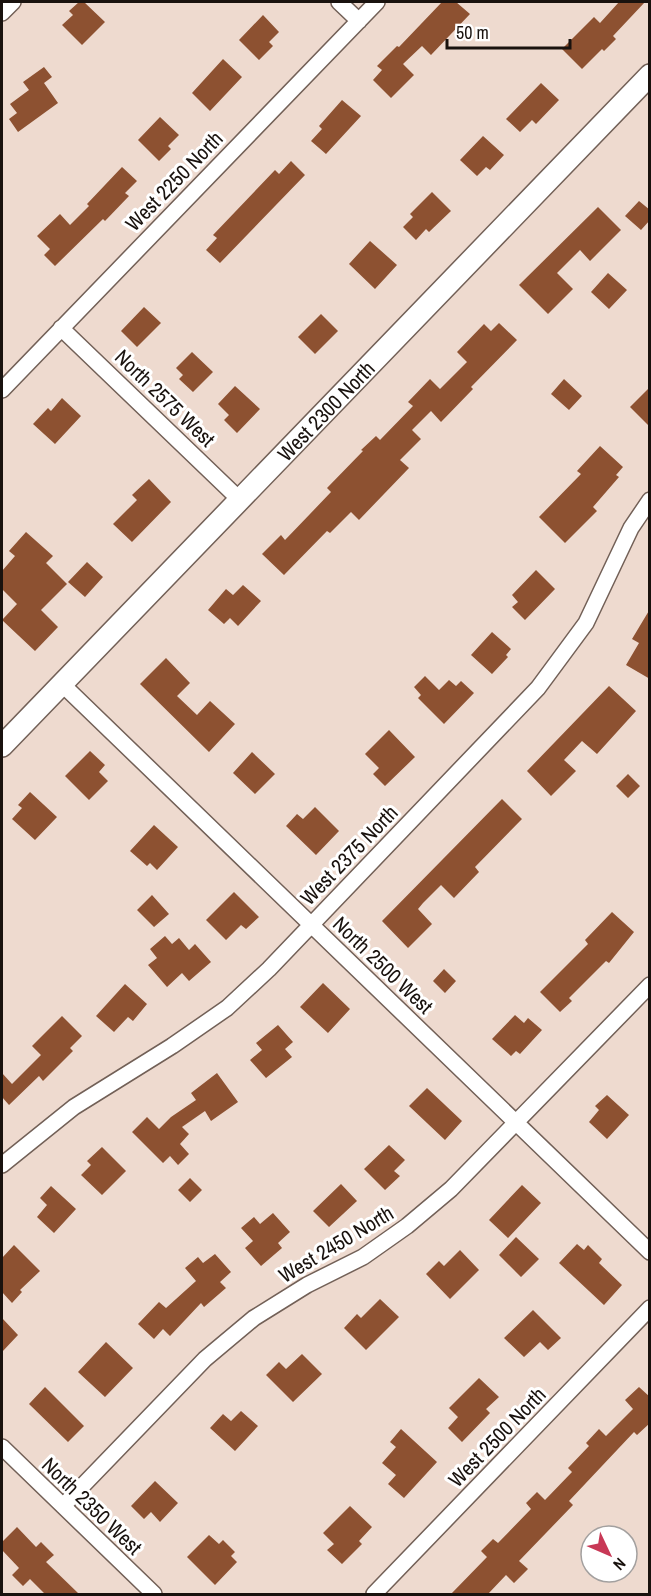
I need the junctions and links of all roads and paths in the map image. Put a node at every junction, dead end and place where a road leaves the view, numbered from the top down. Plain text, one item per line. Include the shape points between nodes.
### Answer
1 (13, 2) edge
2 (339, 2) edge
3 (377, 2) edge
4 (2, 13) edge
5 (359, 21) junction
6 (650, 75) edge
7 (61, 328) junction
8 (2, 390) edge
9 (239, 499) junction
10 (650, 500) edge
11 (62, 684) junction
12 (2, 746) edge
13 (311, 925) junction
14 (650, 985) edge
15 (516, 1122) junction
16 (2, 1165) edge
17 (650, 1252) edge
18 (650, 1308) edge
19 (2, 1447) edge
20 (63, 1506) junction
21 (154, 1594) edge
22 (374, 1594) edge

1 - 4 street
2 - 5 street
3 - 5 street, West 2250 North
5 - 7 street, West 2250 North
6 - 9 street, West 2300 North
7 - 8 street, West 2250 North
7 - 9 street, North 2575 West
9 - 11 street, West 2300 North
10 - 13 street, West 2375 North via 631,528 586,623 538,688
11 - 12 street, West 2300 North
11 - 13 street, North 2500 West
13 - 15 street, North 2500 West
13 - 16 street, West 2375 North via 227,1008 74,1107
14 - 15 street, West 2450 North
15 - 17 street, North 2500 West
15 - 20 street, West 2450 North via 451,1189 407,1226 363,1257 307,1285 255,1318 205,1359
18 - 22 street, West 2500 North
19 - 20 street, North 2350 West
20 - 21 street, North 2350 West

